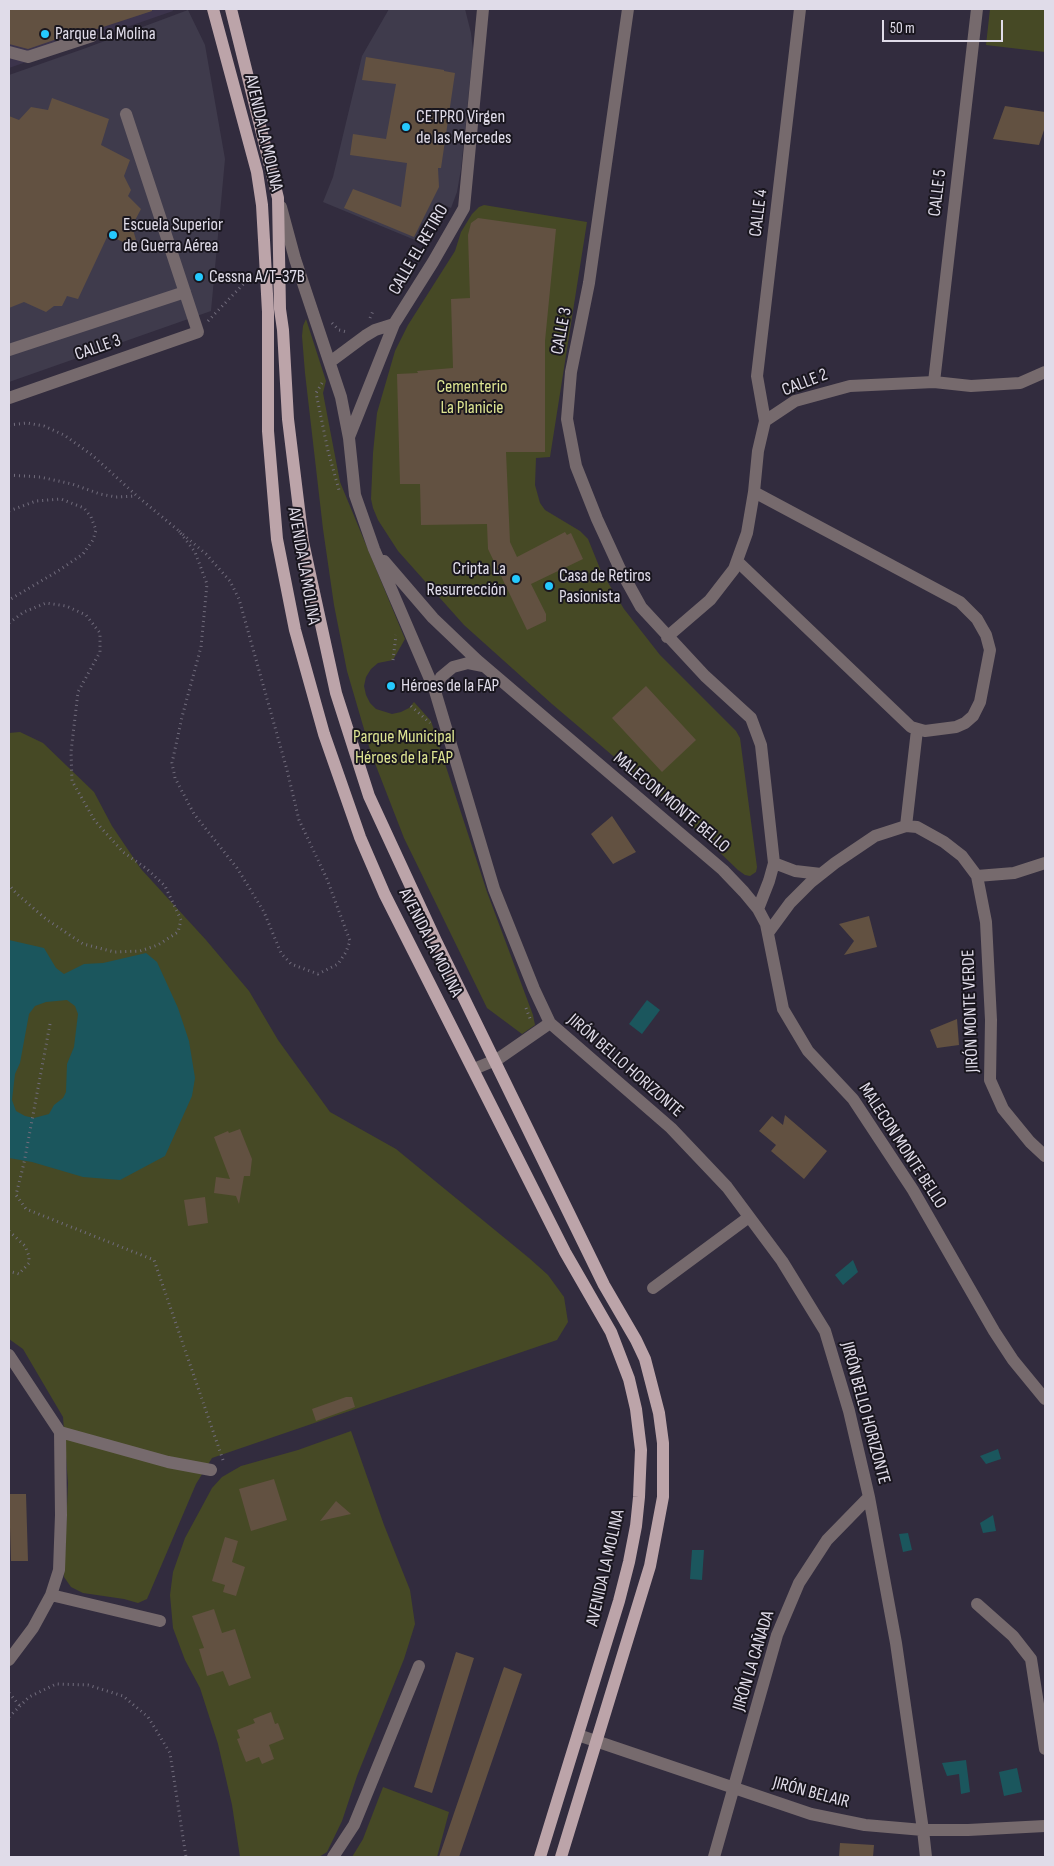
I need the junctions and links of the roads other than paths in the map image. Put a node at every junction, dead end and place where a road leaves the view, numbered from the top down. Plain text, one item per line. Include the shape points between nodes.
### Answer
1 (213, 9) edge
2 (231, 9) edge
3 (483, 9) edge
4 (628, 9) edge
5 (800, 9) edge
6 (977, 9) edge
7 (92, 36) dead end
8 (9, 52) edge
9 (229, 68) junction
10 (126, 114) dead end
11 (278, 198) junction
12 (185, 292) junction
13 (394, 324) junction
14 (9, 350) edge
15 (330, 362) junction
16 (1045, 372) edge
17 (934, 382) junction
18 (9, 398) edge
19 (765, 421) junction
20 (349, 438) junction
21 (754, 492) junction
22 (374, 549) junction
23 (737, 561) junction
24 (667, 637) junction
25 (483, 666) junction
26 (435, 691) junction
27 (917, 730) junction
28 (906, 826) junction
29 (774, 863) junction
30 (1045, 863) edge
31 (820, 874) junction
32 (977, 876) junction
33 (758, 909) junction
34 (768, 933) junction
35 (550, 1023) junction
36 (495, 1061) junction
37 (474, 1070) junction
38 (1045, 1156) edge
39 (749, 1217) junction
40 (653, 1288) dead end
41 (9, 1355) edge
42 (1045, 1400) edge
43 (60, 1432) junction
44 (211, 1470) dead end
45 (869, 1497) junction
46 (51, 1595) junction
47 (977, 1604) dead end
48 (160, 1621) dead end
49 (9, 1660) edge
50 (419, 1666) dead end
51 (578, 1736) junction
52 (595, 1741) junction
53 (1045, 1749) edge
54 (734, 1789) junction
55 (1045, 1826) edge
56 (923, 1830) junction
57 (333, 1857) edge
58 (540, 1857) edge
59 (560, 1857) edge
60 (714, 1857) edge
61 (926, 1857) edge

1 - 9 main road, AVENIDA LA MOLINA
2 - 11 main road, AVENIDA LA MOLINA
3 - 13 street, CALLE EL RETIRO via 464,208
4 - 24 street, CALLE 3 via 588,283 571,372 567,419 576,466 601,528 641,607
5 - 19 street, CALLE 4 via 757,376
6 - 17 street, CALLE 5
7 - 8 street via 28,57
9 - 11 main road via 237,78 264,175
9 - 37 main road, AVENIDA LA MOLINA via 250,143 262,205 268,312 268,431 277,539 296,630 324,734 360,837 385,895
10 - 12 street
11 - 15 street, JIRÓN BELLO HORIZONTE
11 - 36 main road, AVENIDA LA MOLINA via 280,309 288,419 303,542 336,693 368,796
12 - 14 street
12 - 18 street, CALLE 3 via 198,332
13 - 15 street via 375,330
13 - 20 street, CALLE EL RETIRO
15 - 20 street, JIRÓN BELLO HORIZONTE
16 - 17 street, CALLE 2 via 1020,383 971,386
17 - 19 street, CALLE 2 via 850,386 795,401
19 - 21 street
20 - 22 street, JIRÓN BELLO HORIZONTE via 356,495
21 - 23 street via 747,533
21 - 27 street via 960,602 977,618 990,650 980,702 973,716 956,727 926,732
22 - 25 street, MALECON MONTE BELLO via 433,618
22 - 26 street, JIRÓN BELLO HORIZONTE
23 - 24 street via 710,600
23 - 27 street via 900,718
24 - 29 street, CALLE 3 via 751,718 761,745
25 - 26 street via 468,663 453,666 441,677
25 - 33 street, MALECON MONTE BELLO via 723,870
26 - 35 street, JIRÓN BELLO HORIZONTE via 494,889
27 - 28 street
28 - 31 street via 875,836
28 - 32 street via 917,827 944,842 962,856
29 - 31 street via 795,871
29 - 33 street
30 - 32 street via 1014,873
31 - 34 street via 790,903
32 - 38 street, JIRÓN MONTE VERDE via 986,922 992,1020 990,1080 1003,1109
33 - 34 street, MALECON MONTE BELLO
34 - 42 street, MALECON MONTE BELLO via 783,1009 808,1051 854,1098 913,1190 994,1331
35 - 36 street
35 - 39 street, JIRÓN BELLO HORIZONTE via 671,1128 727,1187
36 - 37 street
36 - 52 main road, AVENIDA LA MOLINA via 604,1285 636,1340 659,1413 664,1468 660,1519 632,1630
37 - 51 main road, AVENIDA LA MOLINA via 565,1252 611,1332 636,1409 641,1450 636,1526 619,1601
39 - 40 street
39 - 45 street, JIRÓN BELLO HORIZONTE via 782,1261 825,1331 849,1411
41 - 43 street
43 - 44 street via 168,1462
43 - 46 street via 59,1570
45 - 54 street, JIRÓN LA CAÑADA via 827,1540 799,1583 777,1635
45 - 56 street, JIRÓN BELLO HORIZONTE via 896,1643
46 - 48 street
46 - 49 street via 33,1628
47 - 53 street via 1013,1636 1031,1659
50 - 57 street via 354,1825
51 - 52 street, JIRÓN BELAIR
51 - 58 main road, AVENIDA LA MOLINA
52 - 54 street, JIRÓN BELAIR
52 - 59 main road, AVENIDA LA MOLINA
54 - 56 street, JIRÓN BELAIR via 811,1814 865,1825
54 - 60 street, JIRÓN LA CAÑADA
55 - 56 street, JIRÓN BELAIR
56 - 61 street, JIRÓN BELLO HORIZONTE

